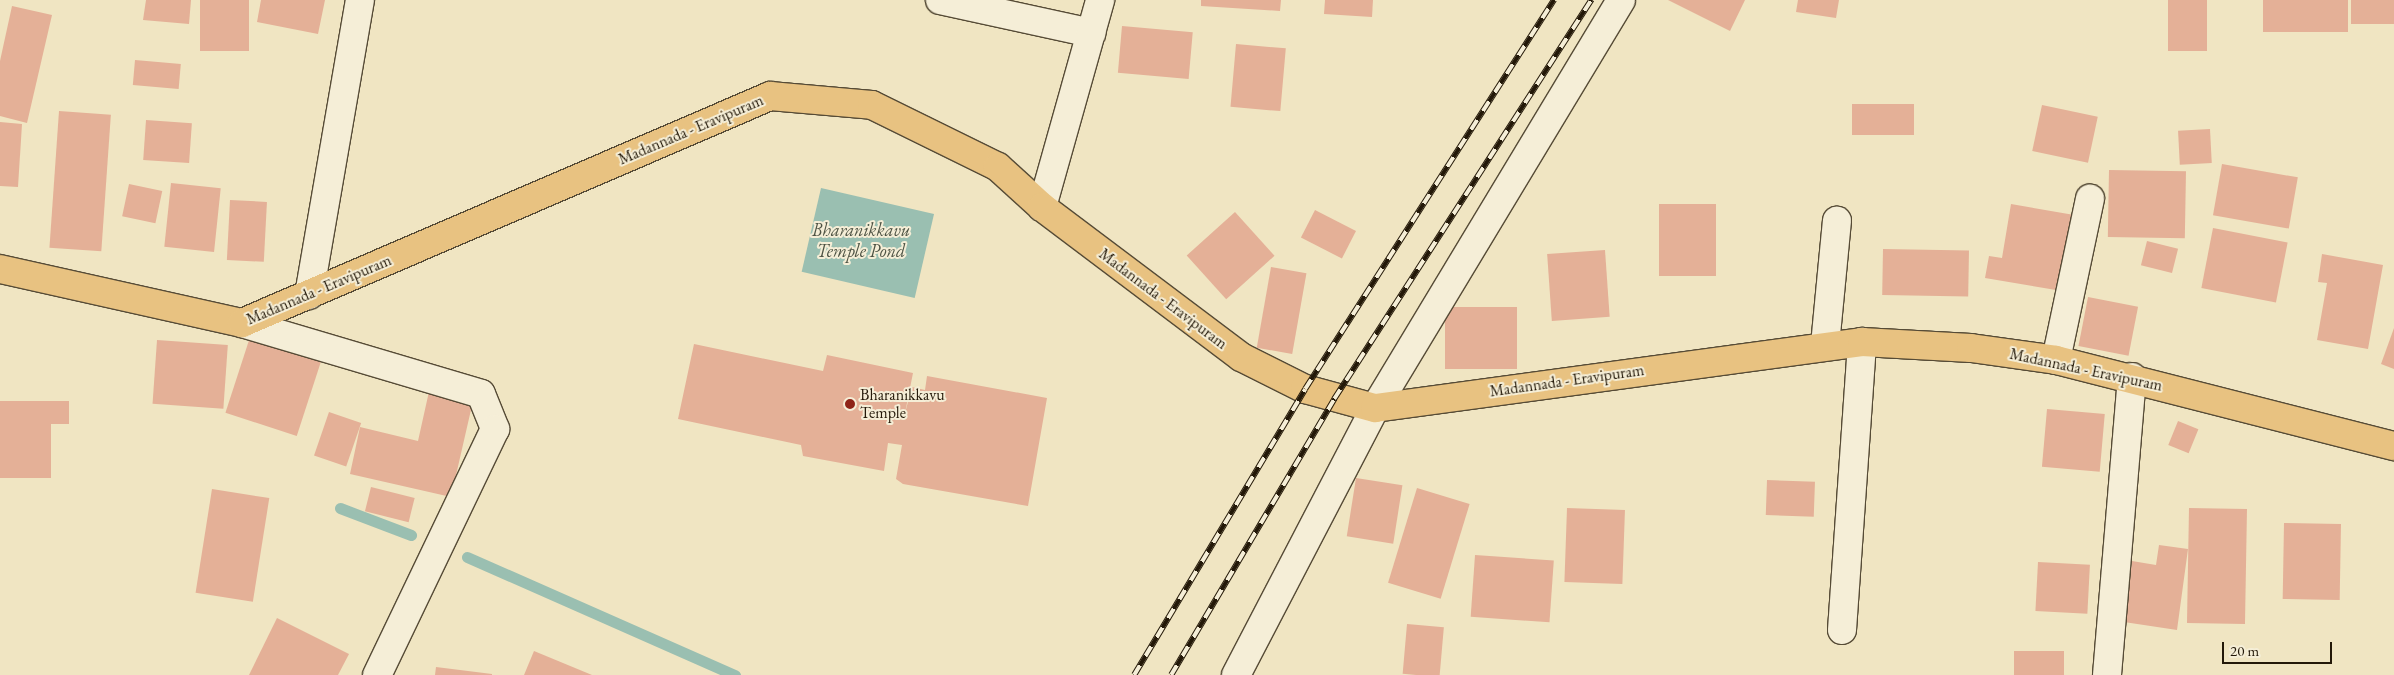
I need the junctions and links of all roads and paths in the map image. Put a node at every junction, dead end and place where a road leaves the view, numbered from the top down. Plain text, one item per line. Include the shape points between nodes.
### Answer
1 (360, 0) edge
2 (940, 0) edge
3 (1100, 0) edge
4 (1621, 0) edge
5 (1091, 33) junction
6 (2090, 199) dead end
7 (1042, 207) junction
8 (1837, 221) dead end
9 (0, 269) edge
10 (309, 295) junction
11 (242, 323) junction
12 (1862, 342) junction
13 (1825, 345) junction
14 (2056, 360) junction
15 (2132, 377) junction
16 (1375, 408) junction
17 (2394, 446) edge
18 (1842, 630) dead end
19 (377, 675) edge
20 (1236, 675) edge
21 (2107, 675) edge

1 - 10 street
2 - 5 street
3 - 5 street
4 - 16 street
5 - 7 street
6 - 14 street
7 - 10 main road, Madannada - Eravipuram via 998,167 872,106 770,96
7 - 16 main road, Madannada - Eravipuram via 1240,357 1305,390
8 - 13 street
9 - 11 main road, Madannada - Eravipuram
10 - 11 main road, Madannada - Eravipuram
11 - 19 street via 481,394 496,429
12 - 13 main road, Madannada - Eravipuram
12 - 14 main road, Madannada - Eravipuram via 1971,348
12 - 18 street
13 - 16 main road, Madannada - Eravipuram
14 - 15 main road, Madannada - Eravipuram
15 - 17 main road, Madannada - Eravipuram
15 - 21 street
16 - 20 street

